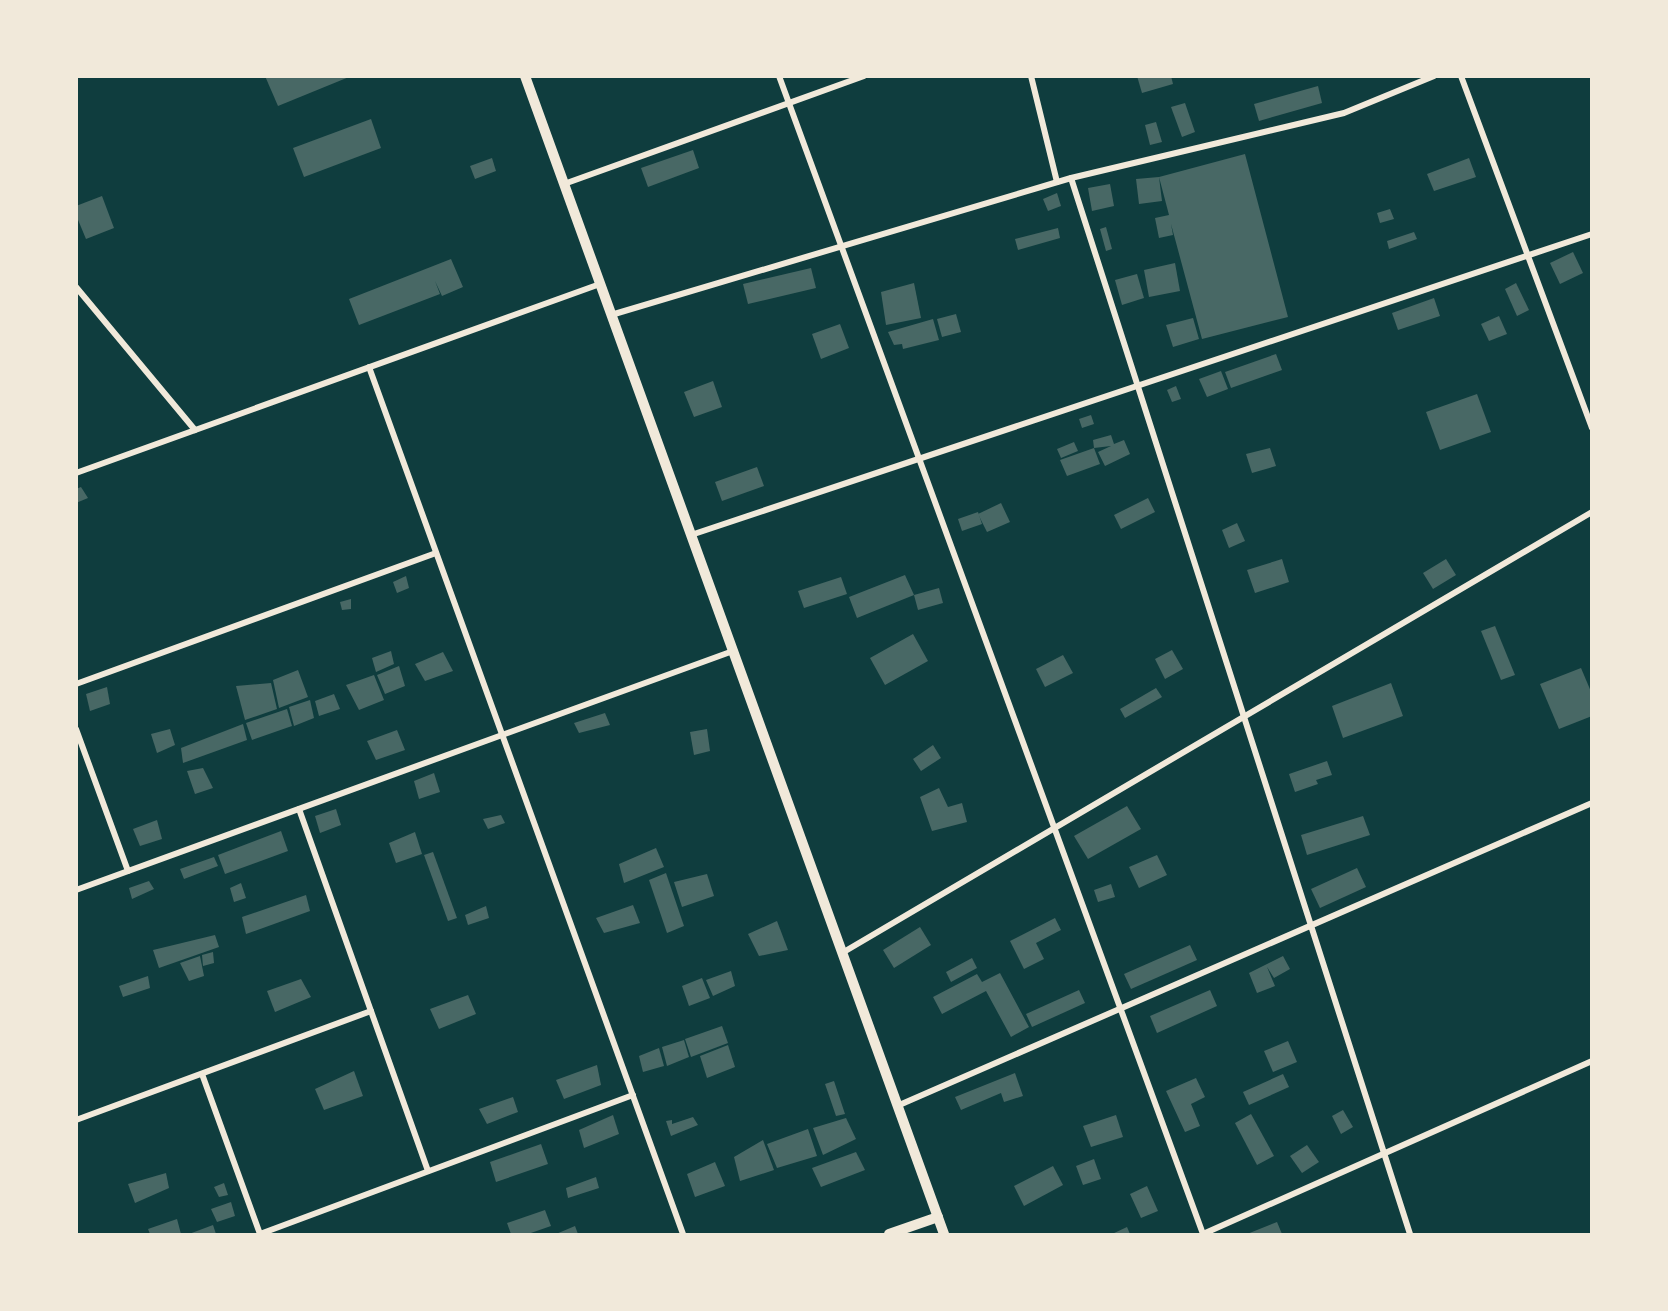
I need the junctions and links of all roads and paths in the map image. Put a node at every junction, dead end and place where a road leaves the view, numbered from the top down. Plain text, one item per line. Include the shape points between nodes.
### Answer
1 (525, 76) edge
2 (780, 76) edge
3 (864, 76) edge
4 (1031, 76) edge
5 (1434, 76) edge
6 (1461, 76) edge
7 (789, 103) junction
8 (1071, 178) junction
9 (1057, 182) junction
10 (564, 184) junction
11 (1592, 234) edge
12 (842, 246) junction
13 (1527, 256) junction
14 (600, 284) junction
15 (76, 287) edge
16 (611, 315) junction
17 (369, 367) junction
18 (1137, 386) junction
19 (1592, 428) edge
20 (195, 430) junction
21 (919, 459) junction
22 (76, 473) edge
23 (1592, 512) edge
24 (691, 535) junction
25 (436, 553) junction
26 (733, 651) junction
27 (76, 684) edge
28 (1244, 717) junction
29 (76, 729) edge
30 (502, 735) junction
31 (1592, 803) edge
32 (298, 809) junction
33 (1055, 828) junction
34 (128, 871) junction
35 (76, 890) edge
36 (1311, 926) junction
37 (842, 953) junction
38 (1120, 1008) junction
39 (371, 1011) junction
40 (1592, 1061) edge
41 (202, 1074) junction
42 (633, 1095) junction
43 (897, 1106) junction
44 (76, 1120) edge
45 (1384, 1154) junction
46 (428, 1172) junction
47 (938, 1217) junction
48 (260, 1234) edge
49 (683, 1234) edge
50 (889, 1234) edge
51 (944, 1234) edge
52 (1203, 1234) edge
53 (1410, 1234) edge

1 - 10 street
2 - 7 street
3 - 7 street
4 - 9 street
5 - 8 street via 1344,113
6 - 13 street
7 - 10 street
7 - 12 street
8 - 9 street
8 - 18 street
9 - 12 street
10 - 14 street
11 - 13 street
12 - 16 street
12 - 21 street
13 - 18 street
13 - 19 street
14 - 16 street
14 - 17 street
15 - 20 street
16 - 24 street
17 - 20 street
17 - 25 street
18 - 21 street
18 - 28 street
20 - 22 street
21 - 24 street
21 - 33 street
23 - 28 street
24 - 26 street
25 - 27 street
25 - 30 street
26 - 30 street
26 - 37 street
28 - 33 street
28 - 36 street
29 - 34 street
30 - 32 street
30 - 42 street
31 - 36 street
32 - 34 street
32 - 39 street
33 - 37 street
33 - 38 street
34 - 35 street
36 - 38 street
36 - 45 street
37 - 43 street
38 - 43 street
38 - 52 street
39 - 41 street
39 - 46 street
40 - 45 street
41 - 44 street
41 - 48 street
42 - 46 street
42 - 49 street
43 - 47 street
45 - 52 street
45 - 53 street
46 - 48 street
47 - 50 street
47 - 51 street

